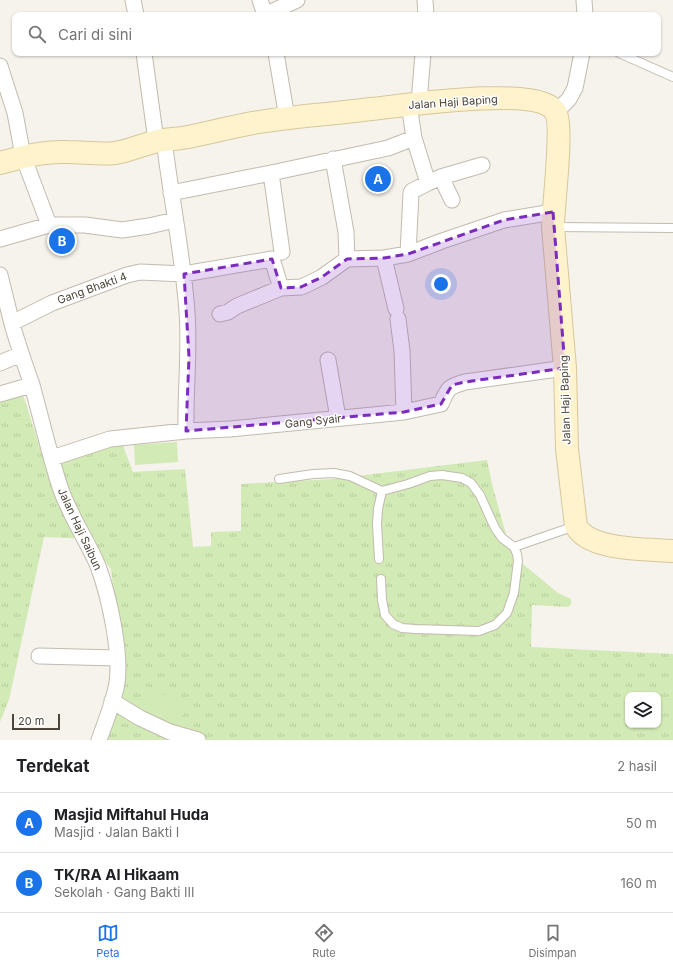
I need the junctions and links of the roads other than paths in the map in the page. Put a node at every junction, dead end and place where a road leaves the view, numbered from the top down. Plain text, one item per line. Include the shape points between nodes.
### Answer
1 (133, 0) edge
2 (260, 0) edge
3 (297, 0) edge
4 (425, 0) edge
5 (584, 0) edge
6 (135, 12) edge
7 (264, 12) edge
8 (271, 12) edge
9 (426, 12) edge
10 (586, 12) edge
11 (145, 56) edge
12 (277, 56) edge
13 (422, 56) edge
14 (581, 56) edge
15 (626, 56) edge
16 (0, 66) edge
17 (673, 77) edge
18 (414, 104) junction
19 (556, 112) junction
20 (287, 118) junction
21 (414, 138) junction
22 (160, 141) junction
23 (24, 156) junction
24 (333, 159) junction
25 (0, 163) edge
26 (482, 165) dead end
27 (271, 173) junction
28 (434, 180) junction
29 (171, 193) junction
30 (452, 200) dead end
31 (553, 219) junction
32 (175, 220) junction
33 (49, 225) junction
34 (673, 228) edge
35 (0, 239) edge
36 (408, 254) junction
37 (277, 255) junction
38 (384, 258) junction
39 (347, 259) junction
40 (0, 274) edge
41 (184, 274) junction
42 (282, 288) junction
43 (220, 314) dead end
44 (12, 323) junction
45 (21, 354) junction
46 (328, 360) dead end
47 (0, 363) edge
48 (565, 368) junction
49 (31, 385) junction
50 (0, 394) edge
51 (404, 412) junction
52 (338, 418) junction
53 (186, 431) junction
54 (52, 458) junction
55 (279, 479) dead end
56 (382, 491) junction
57 (576, 526) junction
58 (514, 547) junction
59 (673, 551) edge
60 (379, 559) dead end
61 (381, 579) dead end
62 (39, 656) dead end
63 (117, 658) junction
64 (112, 702) junction
65 (99, 740) edge
66 (198, 740) edge

1 - 6 street
2 - 7 street
3 - 8 street
4 - 9 street
5 - 10 street
11 - 22 street
12 - 20 street
13 - 18 street
14 - 19 street via 575,88 569,99
15 - 17 lane
16 - 23 street via 15,113
18 - 19 street, Jalan Haji Baping via 469,98 520,99 541,104
18 - 20 street, Jalan Haji Baping
18 - 21 street
19 - 31 street, Jalan Haji Baping via 559,127
20 - 22 street, Jalan Haji Baping
21 - 24 street via 388,148
21 - 28 street
22 - 23 street, Jalan Haji Baping via 109,154 49,152
22 - 29 street
23 - 25 street, Jalan Haji Baping
23 - 33 street
24 - 27 street
24 - 39 street via 346,232
26 - 28 street
27 - 29 street
27 - 37 street
28 - 30 street
28 - 36 street via 411,193
29 - 32 street
31 - 34 lane
31 - 36 street via 504,220
31 - 48 street, Jalan Haji Baping
32 - 33 street via 122,230 85,225
32 - 41 street
33 - 35 street
36 - 38 street
37 - 41 street, Gang Bhakti 4
37 - 42 street
38 - 39 street
38 - 51 street via 397,314 402,351
39 - 42 street via 308,284
40 - 44 street, Jalan Haji Saibun
41 - 44 street, Gang Bhakti 4 via 140,272 127,275 52,303
41 - 53 street via 189,357
42 - 43 street
44 - 45 street, Jalan Haji Saibun
45 - 47 street
45 - 49 street, Jalan Haji Saibun
46 - 52 street
48 - 51 street, Gang Syair via 452,385 441,404
48 - 57 street, Jalan Haji Baping via 567,449
49 - 50 street
49 - 54 street, Jalan Haji Saibun
51 - 52 street, Gang Syair
52 - 53 street, Gang Syair
53 - 54 street, Gang Syair via 110,439
54 - 63 street, Jalan Haji Saibun via 62,492 105,586
55 - 56 lane via 334,473 350,476
56 - 58 lane via 430,476 462,478 476,489 495,528 502,538
56 - 60 lane via 377,524
57 - 58 lane
57 - 59 street via 583,536 603,544
58 - 61 lane via 518,561 514,593 507,613 495,625 480,631 402,628 393,624 385,615
62 - 63 street
63 - 64 street, Jalan Haji Saibun
64 - 65 street, Jalan Haji Saibun
64 - 66 street via 170,732

